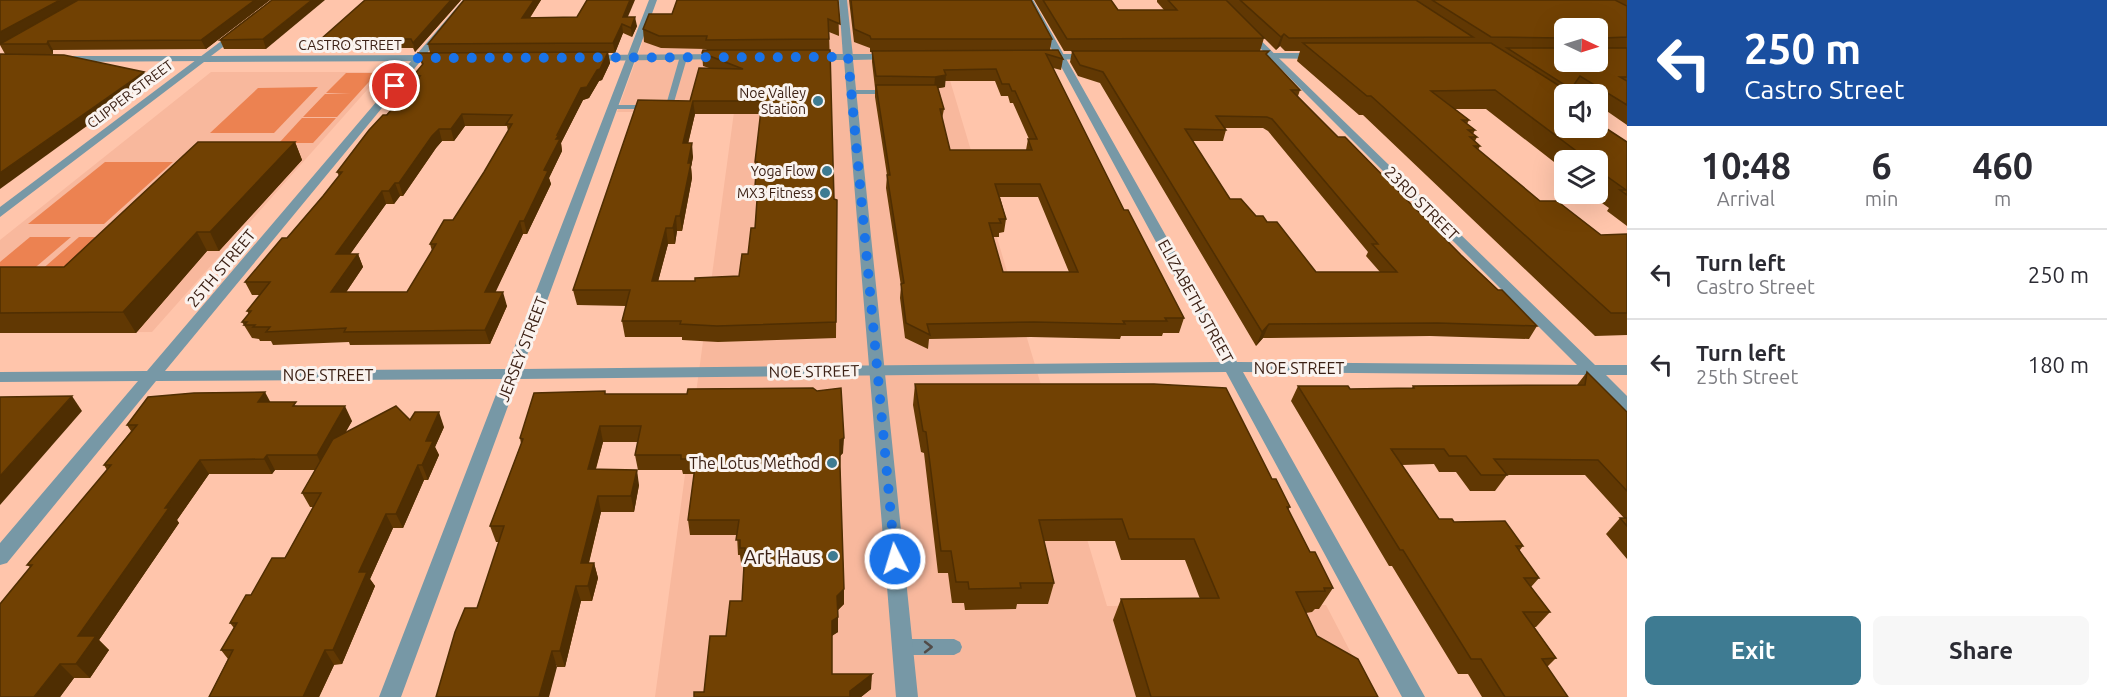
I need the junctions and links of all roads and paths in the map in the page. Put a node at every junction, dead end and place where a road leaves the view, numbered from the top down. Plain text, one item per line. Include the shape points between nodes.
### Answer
1 (467, 0) edge
2 (653, 0) edge
3 (843, 0) edge
4 (1029, 0) edge
5 (1241, 24) edge
6 (244, 27) edge
7 (1234, 56) edge
8 (1273, 56) junction
9 (1334, 56) edge
10 (738, 57) edge
11 (804, 57) edge
12 (848, 57) junction
13 (903, 57) edge
14 (1027, 57) edge
15 (1060, 57) junction
16 (1099, 57) edge
17 (418, 58) junction
18 (446, 58) edge
19 (580, 58) edge
20 (631, 58) junction
21 (683, 58) junction
22 (50, 59) edge
23 (202, 59) junction
24 (851, 92) junction
25 (902, 92) edge
26 (613, 107) junction
27 (0, 213) edge
28 (1233, 367) junction
29 (878, 370) junction
30 (1591, 370) junction
31 (1627, 370) edge
32 (512, 374) junction
33 (152, 376) junction
34 (0, 377) edge
35 (1627, 405) edge
36 (0, 557) edge
37 (903, 647) junction
38 (954, 647) dead end
39 (390, 697) edge
40 (907, 697) edge
41 (1414, 697) edge

1 - 17 street, 25TH STREET
2 - 20 street, JERSEY STREET
3 - 12 street
4 - 15 street, ELIZABETH STREET
5 - 8 street, 23RD STREET
6 - 23 street, CLIPPER STREET
7 - 8 street
8 - 9 street
8 - 30 street, 23RD STREET
10 - 21 street
11 - 12 street
12 - 13 street
12 - 24 street
14 - 15 street
15 - 16 street
15 - 28 street, ELIZABETH STREET
17 - 18 street, CASTRO STREET
17 - 23 street, CASTRO STREET
17 - 33 street, 25TH STREET
19 - 20 street
20 - 21 street
20 - 26 street, JERSEY STREET
21 - 26 lane via 669,106
22 - 23 street, CASTRO STREET
23 - 27 street, CLIPPER STREET
24 - 25 lane
24 - 29 street
26 - 32 street, JERSEY STREET
28 - 29 street, NOE STREET
28 - 30 street, NOE STREET
28 - 41 street, ELIZABETH STREET
29 - 32 street, NOE STREET
29 - 37 street
30 - 31 street, NOE STREET
30 - 35 street, 23RD STREET
32 - 33 street, NOE STREET
32 - 39 street, JERSEY STREET
33 - 34 street, NOE STREET
33 - 36 street, 25TH STREET
37 -> 38 lane
37 - 40 street

